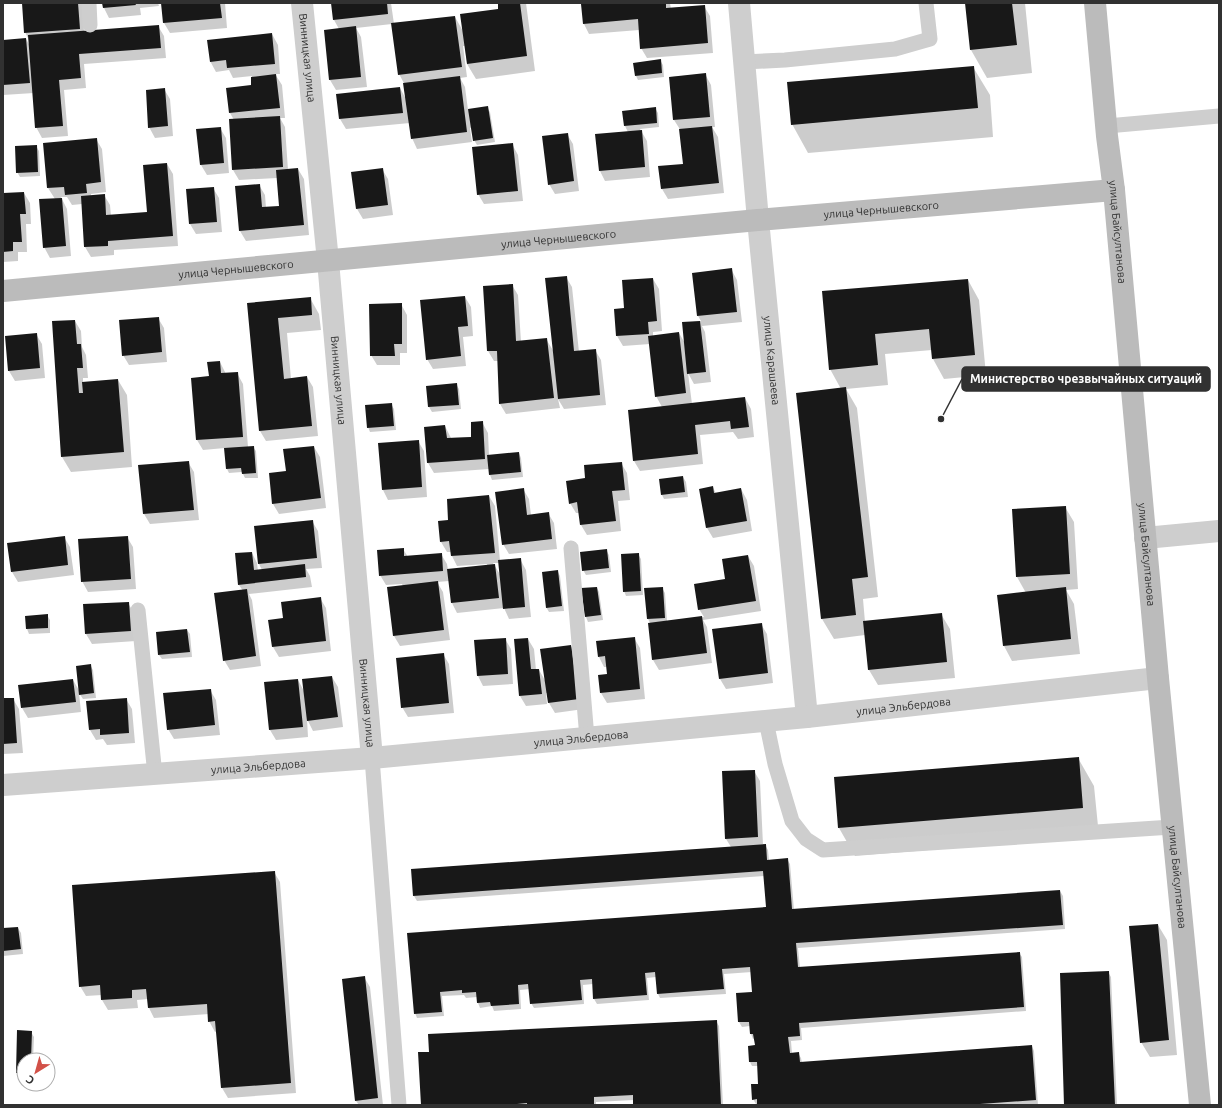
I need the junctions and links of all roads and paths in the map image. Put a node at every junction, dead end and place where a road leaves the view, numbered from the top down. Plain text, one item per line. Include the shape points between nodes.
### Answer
1 (89, 3) edge
2 (302, 3) edge
3 (739, 3) edge
4 (926, 3) edge
5 (1095, 3) edge
6 (90, 25) dead end
7 (744, 62) junction
8 (1219, 116) edge
9 (1106, 126) junction
10 (1114, 190) junction
11 (758, 220) junction
12 (328, 261) junction
13 (3, 291) edge
14 (1219, 531) edge
15 (1145, 538) junction
16 (571, 548) dead end
17 (138, 610) dead end
18 (1158, 678) junction
19 (807, 717) junction
20 (766, 721) junction
21 (587, 738) junction
22 (372, 758) junction
23 (155, 775) junction
24 (3, 785) edge
25 (1172, 827) junction
26 (399, 1105) edge
27 (1200, 1105) edge

1 - 6 lane
2 - 12 street, Винницкая улица
3 - 7 street, улица Карашаева
4 - 7 lane via 930,39 895,49
5 - 9 street, улица Байсултанова
7 - 11 street, улица Карашаева
8 - 9 lane
9 - 10 street, улица Байсултанова
10 - 11 street, улица Чернышевского
10 - 15 street, улица Байсултанова
11 - 12 street, улица Чернышевского
11 - 19 street, улица Карашаева
12 - 13 street, улица Чернышевского
12 - 22 street, Винницкая улица
14 - 15 street
15 - 18 street, улица Байсултанова
16 - 21 lane
17 - 23 lane
18 - 19 street, улица Эльбердова
18 - 25 street, улица Байсултанова
19 - 20 street, улица Эльбердова
20 - 21 street, улица Эльбердова
20 - 25 lane via 775,764 792,821 806,839 823,850
21 - 22 street, улица Эльбердова
22 - 23 street, улица Эльбердова
22 - 26 lane
23 - 24 street, улица Эльбердова
25 - 27 street, улица Байсултанова

